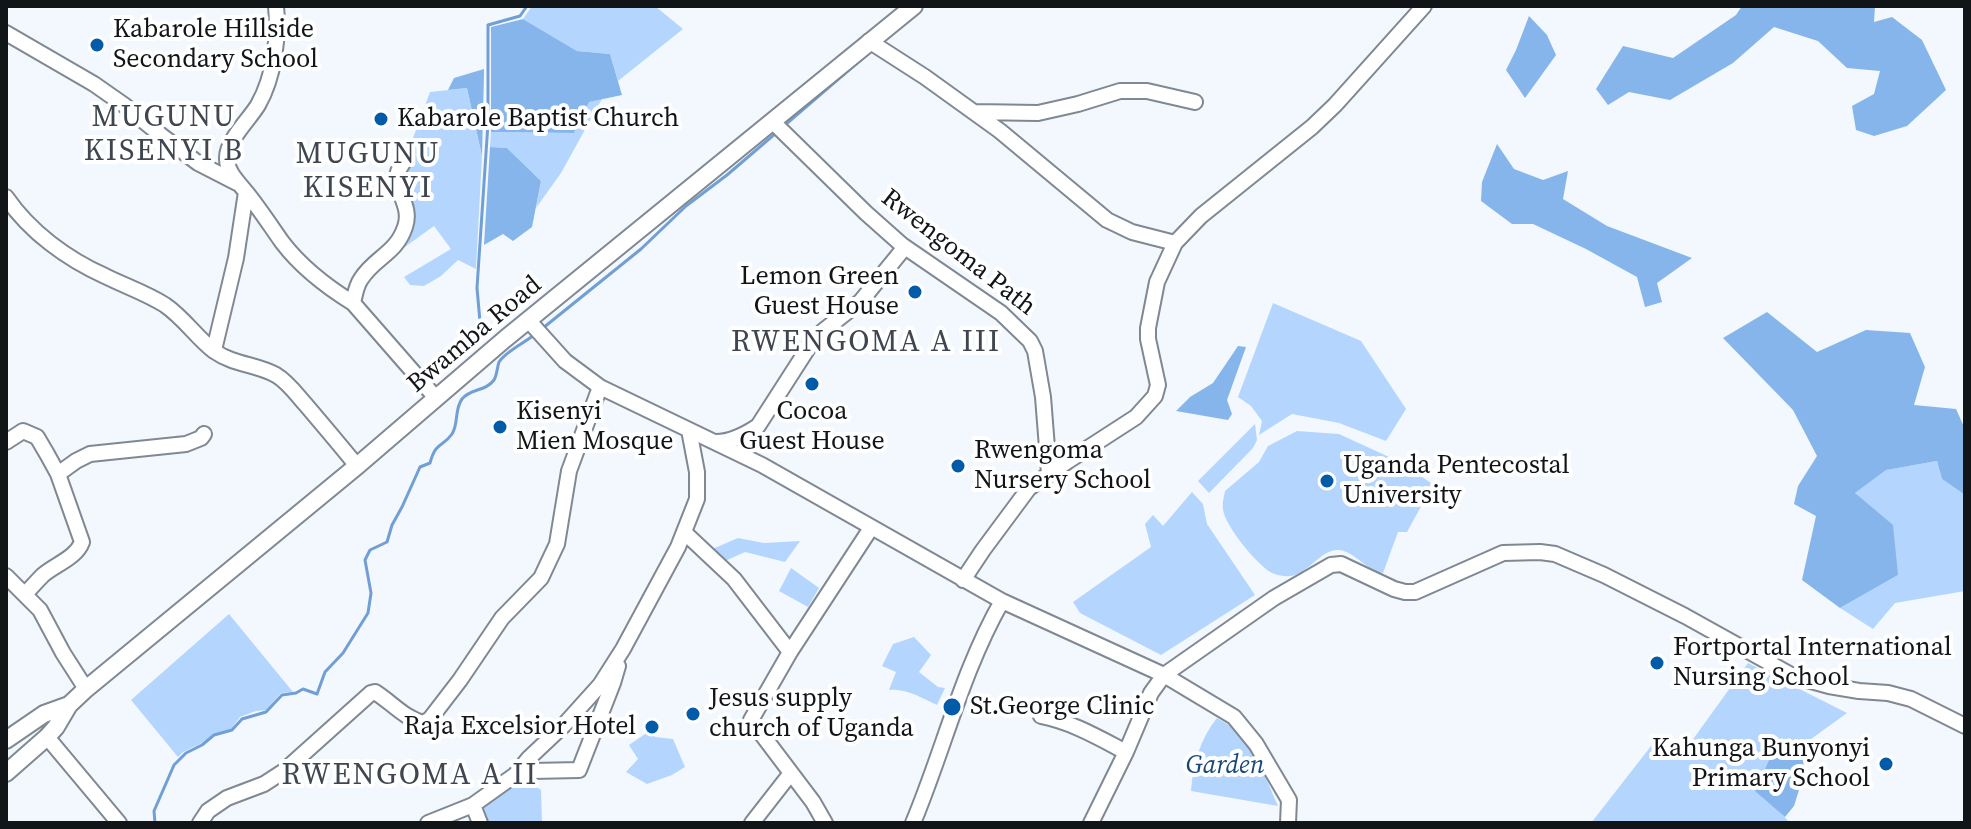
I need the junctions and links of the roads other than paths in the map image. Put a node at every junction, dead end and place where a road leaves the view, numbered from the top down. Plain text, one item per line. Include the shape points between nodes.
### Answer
1 (276, 6) edge
2 (1424, 6) edge
3 (906, 9) edge
4 (6, 33) edge
5 (869, 41) junction
6 (1195, 102) dead end
7 (974, 112) junction
8 (772, 121) junction
9 (404, 161) dead end
10 (243, 188) junction
11 (6, 197) edge
12 (1175, 243) junction
13 (905, 247) junction
14 (353, 303) junction
15 (529, 321) junction
16 (214, 350) junction
17 (600, 387) junction
18 (436, 398) junction
19 (689, 430) junction
20 (204, 434) dead end
21 (6, 442) edge
22 (714, 442) junction
23 (357, 466) junction
24 (1049, 473) junction
25 (58, 474) junction
26 (871, 528) junction
27 (684, 532) junction
28 (6, 576) edge
29 (963, 580) junction
30 (25, 594) junction
31 (1002, 601) junction
32 (623, 649) junction
33 (790, 652) junction
34 (1164, 675) junction
35 (86, 689) junction
36 (69, 705) junction
37 (1041, 716) dead end
38 (1965, 726) edge
39 (47, 737) junction
40 (6, 740) edge
41 (1126, 752) junction
42 (6, 773) edge
43 (791, 773) junction
44 (515, 775) junction
45 (473, 805) junction
46 (119, 823) edge
47 (200, 823) edge
48 (428, 823) edge
49 (480, 823) edge
50 (752, 823) edge
51 (825, 823) edge
52 (913, 823) edge
53 (1091, 823) edge
54 (1288, 823) edge

1 - 10 street via 276,40 265,88 227,152 230,172
2 - 12 street via 1312,127
3 - 5 main road, Bwamba Road
4 - 10 street via 94,84 198,163
5 - 7 street
5 - 8 main road, Bwamba Road
6 - 7 street via 1120,91 1038,113
7 - 12 street via 1107,220
8 - 13 street, Rwengoma Path
8 - 15 main road, Bwamba Road
9 - 14 street via 397,174 407,221 402,236 361,278
10 - 14 street via 305,267
10 - 16 street via 236,258
11 - 16 street via 52,245 164,304
12 - 24 street via 1157,282 1148,328 1158,385 1155,396 1136,417
13 - 22 street via 861,301 812,342 758,426
13 - 24 street, Rwengoma Path via 1001,313 1033,346
14 - 18 street
15 - 17 street via 565,361
15 - 18 main road, Bwamba Road
16 - 23 street via 277,376
17 - 19 street
17 - 47 street via 569,471 557,544 541,578 502,618 430,719 416,721 371,693 284,771 227,798
18 - 23 main road, Bwamba Road
19 - 22 street
19 - 27 street via 697,499
20 - 25 street via 186,444 90,454
21 - 25 street via 23,431 37,437
22 - 26 street
23 - 35 main road, Bwamba Road
24 - 29 street via 1022,496
25 - 30 street via 81,545
26 - 29 street
26 - 33 street
27 - 32 street
27 - 33 street via 734,579
28 - 30 street
29 - 31 street
30 - 35 street
31 - 34 street
31 - 52 street via 960,690
32 - 44 street via 600,685
32 - 44 street via 579,770
33 - 43 street via 751,720
34 - 38 street via 1331,565 1349,566 1394,589 1415,592 1491,557 1540,552 1604,575 1793,676 1911,699
34 - 41 street
34 - 54 street via 1234,717 1248,732 1289,800
35 - 36 main road, Bwamba Road
36 - 39 main road, Bwamba Road
36 - 40 main road, Bwamba Road via 44,714
37 - 41 street
39 - 42 main road, Bwamba Road
39 - 46 street
41 - 53 street
43 - 50 street
43 - 51 street
44 - 45 street
45 - 48 street
45 - 49 street

